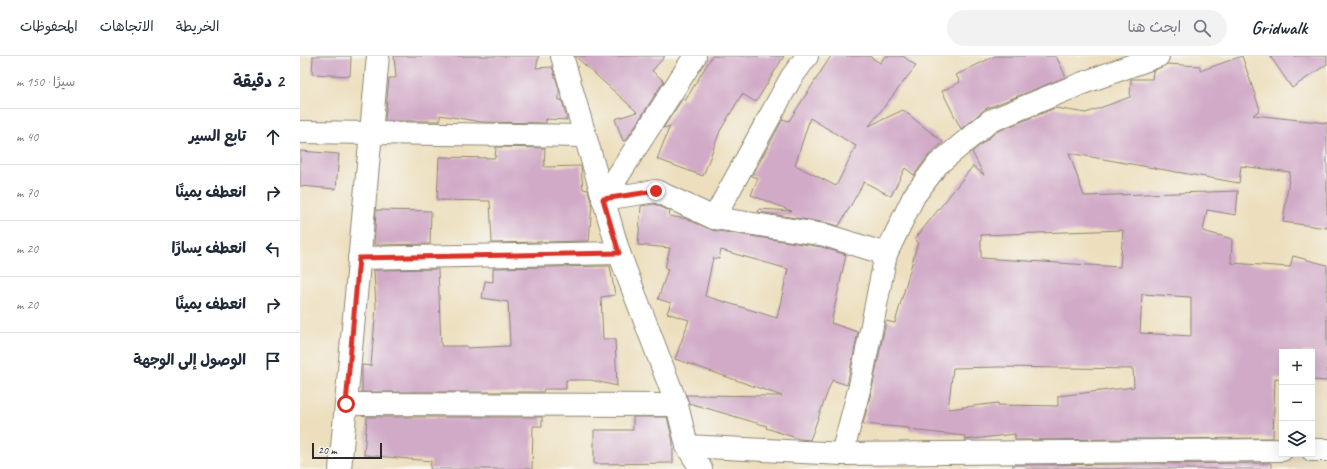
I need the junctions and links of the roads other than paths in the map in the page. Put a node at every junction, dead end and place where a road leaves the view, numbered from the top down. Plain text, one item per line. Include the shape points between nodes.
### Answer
1 (378, 56) edge
2 (562, 56) edge
3 (695, 56) edge
4 (807, 56) edge
5 (1158, 56) edge
6 (300, 132) edge
7 (370, 134) junction
8 (585, 136) junction
9 (603, 199) junction
10 (714, 218) junction
11 (619, 253) junction
12 (886, 254) junction
13 (359, 258) junction
14 (346, 404) junction
15 (677, 405) junction
16 (687, 446) junction
17 (1279, 450) edge
18 (1315, 450) edge
19 (1327, 450) edge
20 (842, 454) junction
21 (340, 469) edge
22 (701, 469) edge

1 - 7 street
2 - 8 street
3 - 9 street
4 - 10 street via 791,78
5 - 12 street via 990,121 938,164 914,196
6 - 7 street
7 - 8 street
7 - 13 street
8 - 9 street
9 - 10 street via 656,191
9 - 11 street
10 - 12 street via 825,235
11 - 13 street
11 - 15 street
12 - 20 street via 860,386
13 - 14 street
14 - 15 street
14 - 21 street
15 - 16 street
16 - 20 street
16 - 22 street
17 - 20 street
18 - 19 street

